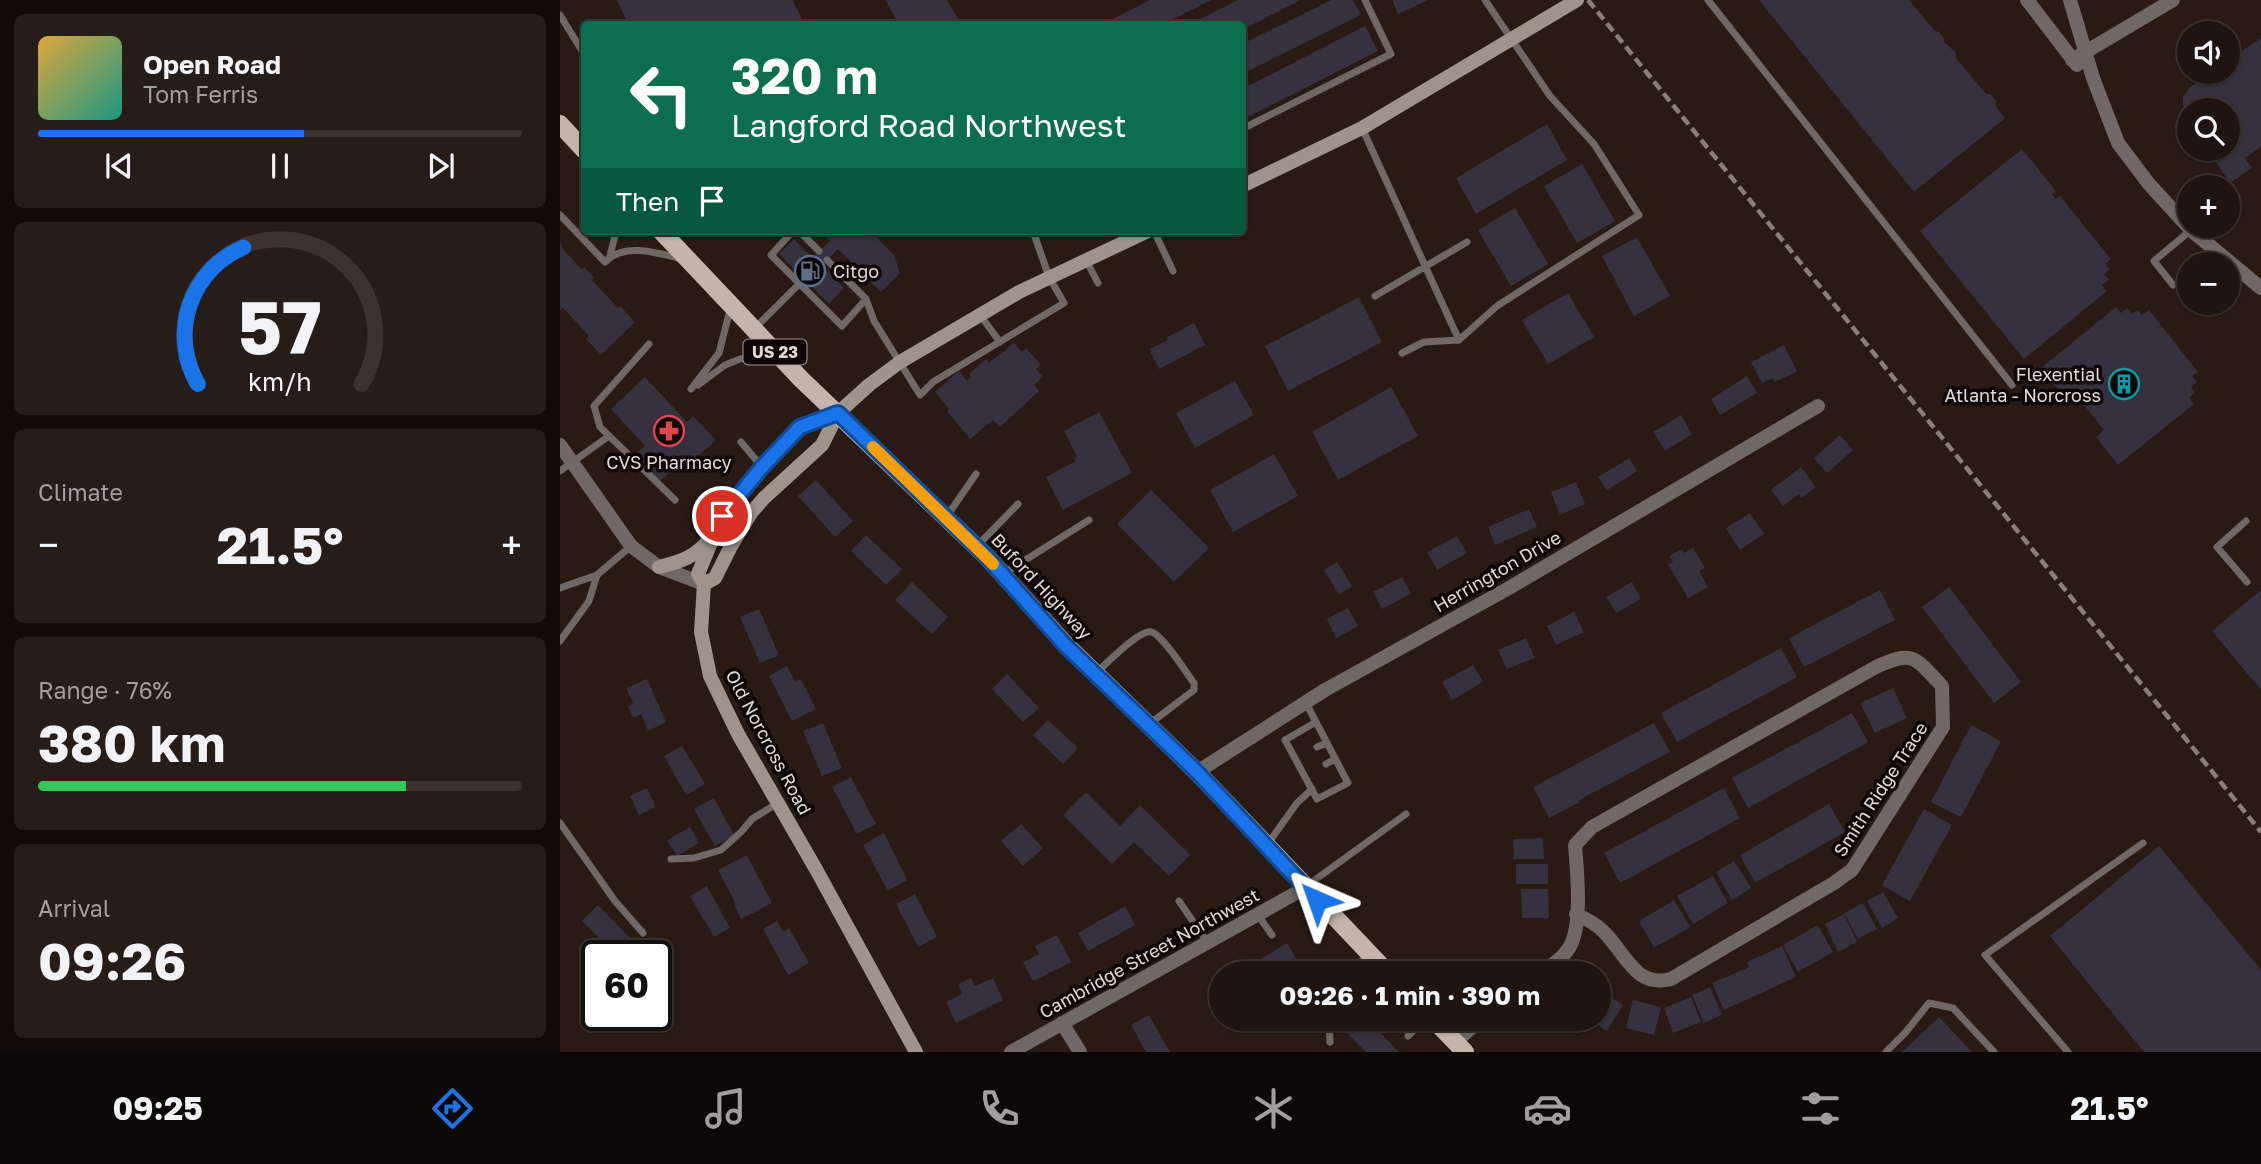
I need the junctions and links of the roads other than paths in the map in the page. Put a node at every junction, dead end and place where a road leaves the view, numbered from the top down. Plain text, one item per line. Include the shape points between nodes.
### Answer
1 (1364, 0) edge
2 (1485, 0) edge
3 (1577, 0) edge
4 (1708, 0) edge
5 (2027, 0) edge
6 (2070, 0) edge
7 (2173, 0) edge
8 (560, 15) edge
9 (1510, 39) junction
10 (581, 49) edge
11 (2085, 52) junction
12 (2072, 60) junction
13 (2092, 78) junction
14 (560, 124) edge
15 (1246, 127) edge
16 (1362, 128) junction
17 (581, 147) edge
18 (1246, 184) edge
19 (560, 215) edge
20 (2177, 215) edge
21 (615, 235) edge
22 (665, 235) edge
23 (789, 235) edge
24 (803, 235) edge
25 (1034, 235) edge
26 (1131, 235) edge
27 (1156, 235) edge
28 (2181, 238) edge
29 (2201, 238) edge
30 (1467, 242) dead end
31 (812, 245) junction
32 (806, 251) dead end
33 (819, 251) dead end
34 (610, 257) junction
35 (689, 260) junction
36 (827, 260) dead end
37 (1086, 260) junction
38 (1425, 266) junction
39 (1173, 271) dead end
40 (1049, 277) junction
41 (802, 281) junction
42 (1098, 283) dead end
43 (2173, 285) dead end
44 (2261, 288) edge
45 (1375, 296) dead end
46 (866, 299) junction
47 (731, 305) junction
48 (980, 315) junction
49 (754, 329) junction
50 (1459, 340) junction
51 (1000, 342) junction
52 (649, 344) dead end
53 (775, 352) junction
54 (1402, 353) dead end
55 (900, 362) junction
56 (2012, 385) dead end
57 (1818, 406) dead end
58 (838, 413) junction
59 (609, 436) junction
60 (741, 442) dead end
61 (560, 445) edge
62 (566, 467) edge
63 (762, 467) junction
64 (976, 474) dead end
65 (676, 500) dead end
66 (1018, 504) dead end
67 (947, 517) junction
68 (1089, 520) dead end
69 (2246, 521) dead end
70 (715, 529) junction
71 (631, 546) junction
72 (977, 547) junction
73 (659, 567) junction
74 (1003, 574) junction
75 (597, 575) junction
76 (2247, 582) dead end
77 (704, 584) junction
78 (560, 588) edge
79 (560, 641) edge
80 (1095, 674) junction
81 (1306, 703) junction
82 (1316, 722) junction
83 (1148, 725) junction
84 (1327, 743) junction
85 (1317, 747) dead end
86 (1303, 754) dead end
87 (1294, 758) junction
88 (1335, 759) junction
89 (1326, 764) dead end
90 (1313, 770) dead end
91 (1197, 772) junction
92 (1304, 775) junction
93 (1312, 789) junction
94 (778, 803) junction
95 (1406, 814) dead end
96 (560, 823) edge
97 (2143, 843) dead end
98 (1266, 846) junction
99 (671, 859) dead end
100 (1305, 888) junction
101 (1178, 901) dead end
102 (1257, 914) junction
103 (1576, 914) junction
104 (643, 933) dead end
105 (1272, 935) dead end
106 (1207, 942) junction
107 (1369, 953) junction
108 (1362, 961) edge
109 (1377, 961) edge
110 (1556, 961) edge
111 (1062, 1023) junction
112 (1330, 1031) edge
113 (1413, 1031) edge
114 (1445, 1031) edge
115 (1473, 1031) edge
116 (1408, 1036) dead end
117 (1330, 1042) dead end
118 (1460, 1047) edge
119 (916, 1052) edge
120 (1011, 1052) edge
121 (1080, 1052) edge
122 (1886, 1052) edge
123 (1994, 1052) edge
124 (2068, 1052) edge

1 - 15 lane via 1391,54
2 - 9 lane
3 - 9 street
4 - 56 lane
5 - 12 street
6 - 11 street
7 - 11 street
8 - 10 lane
9 - 16 street
9 - 50 lane via 1550,96 1594,144 1639,215 1497,306
11 - 12 street
11 - 13 street
12 - 13 street
13 - 20 street via 2118,143
14 - 17 main road
16 - 18 street
16 - 38 lane
19 - 34 lane via 605,262
21 - 34 lane
22 - 35 main road, Buford Highway / US 23
23 - 41 lane via 771,254
24 - 31 lane
25 - 40 lane
26 - 37 street
27 - 39 lane
28 - 43 lane via 2154,261
29 - 44 street
30 - 38 lane
31 - 32 lane
31 - 33 lane
34 - 35 lane via 638,251
35 - 47 main road, Buford Highway / US 23
36 - 46 lane via 836,275
37 - 40 street
37 - 42 lane
38 - 45 lane
38 - 50 lane
40 - 48 street
40 - 51 lane via 1064,303
41 - 46 lane via 842,326
41 - 49 lane
46 - 55 lane
47 - 49 main road, Buford Highway / US 23
47 - 53 lane via 719,353 691,389 725,365
48 - 51 lane
48 - 55 street
49 - 53 main road, Buford Highway / US 23
50 - 54 lane via 1424,342
51 - 55 lane via 933,382 920,395
52 - 59 lane via 593,406 600,427
53 - 58 main road, Buford Highway / US 23
55 - 58 street
57 - 81 street, Herrington Drive
58 - 63 street via 800,427
58 - 67 main road, Buford Highway / US 23
58 - 77 street via 822,445 751,513 715,578
59 - 62 lane
59 - 65 lane
60 - 63 lane
61 - 62 street
62 - 71 street
63 - 70 street
64 - 67 lane
66 - 72 lane
67 - 72 main road, Buford Highway / US 23
68 - 74 lane
69 - 76 lane via 2217,547
70 - 73 street via 703,547 683,561
70 - 77 street, Old Norcross Road via 698,574
71 - 73 street
71 - 75 lane
72 - 74 main road, Buford Highway / US 23
73 - 77 street
74 - 80 main road, Buford Highway / US 23
75 - 78 lane
75 - 79 lane via 589,601
77 - 94 street, Old Norcross Road via 701,632 710,676
80 - 83 main road, Buford Highway / US 23
80 - 83 lane via 1136,638 1154,633 1194,683 1194,690
81 - 82 lane
81 - 91 street, Herrington Drive
82 - 84 lane
82 - 87 lane via 1284,740
83 - 91 main road, Buford Highway / US 23
84 - 85 lane
84 - 88 lane
86 - 87 lane
87 - 92 lane
88 - 89 lane
88 - 93 lane via 1348,783 1317,799
90 - 92 lane
91 - 98 main road, Buford Highway / US 23
92 - 93 lane
93 - 98 lane
94 - 99 lane via 752,819 721,850
94 - 119 street, Old Norcross Road
95 - 100 lane
96 - 104 lane
97 - 124 lane via 1985,955
98 - 100 main road, Buford Highway / US 23
100 - 102 street, Cambridge Street Northwest
100 - 107 main road, Buford Highway / US 23
101 - 106 lane
102 - 105 lane
102 - 106 street, Cambridge Street Northwest
103 - 103 street, Smith Ridge Trace via 1575,845 1592,827 1899,656 1914,660 1942,686 1943,727 1852,870 1835,883 1671,979 1658,982 1643,978 1603,931
103 - 110 street, Smith Ridge Trace via 1570,946
106 - 111 street, Cambridge Street Northwest
107 - 108 lane
107 - 109 main road, Buford Highway / US 23
111 - 120 street, Cambridge Street Northwest
111 - 121 street
112 - 117 lane
113 - 116 lane
114 - 118 main road
115 - 118 street
122 - 123 lane via 1929,1003 1952,1008

